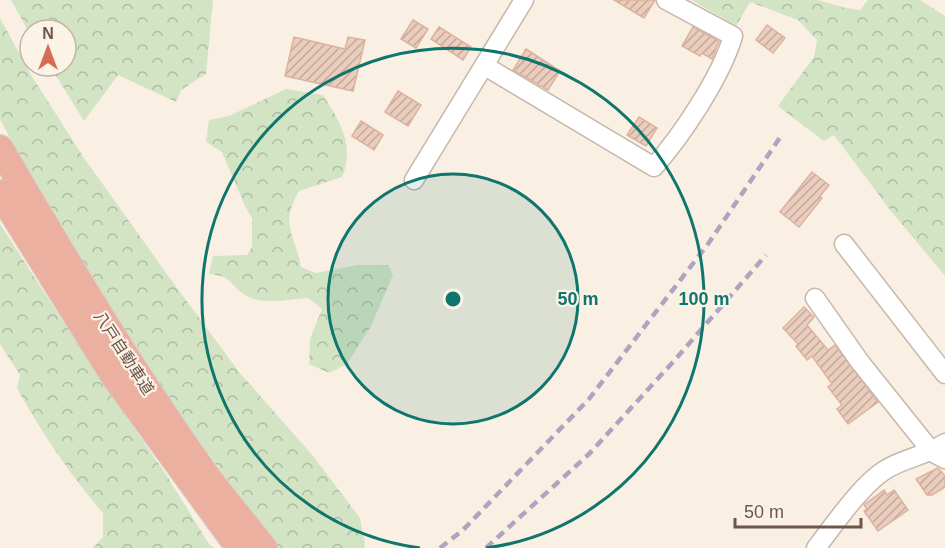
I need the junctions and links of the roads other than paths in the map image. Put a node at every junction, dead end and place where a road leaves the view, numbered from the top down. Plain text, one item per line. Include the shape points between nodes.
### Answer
1 (524, 0) edge
2 (666, 0) edge
3 (485, 66) junction
4 (0, 148) edge
5 (414, 180) dead end
6 (0, 194) edge
7 (844, 244) dead end
8 (815, 298) dead end
9 (945, 374) edge
10 (941, 452) edge
11 (239, 548) edge
12 (264, 548) edge
13 (816, 548) edge

1 - 3 street
2 - 3 street via 733,36 728,55 654,168
3 - 5 street
4 - 12 highway, 八戸自動車道 via 130,364 200,467
6 - 11 highway, 八戸自動車道 via 113,375
7 - 9 street
8 - 10 street via 860,363
10 - 13 street via 885,470 864,489

